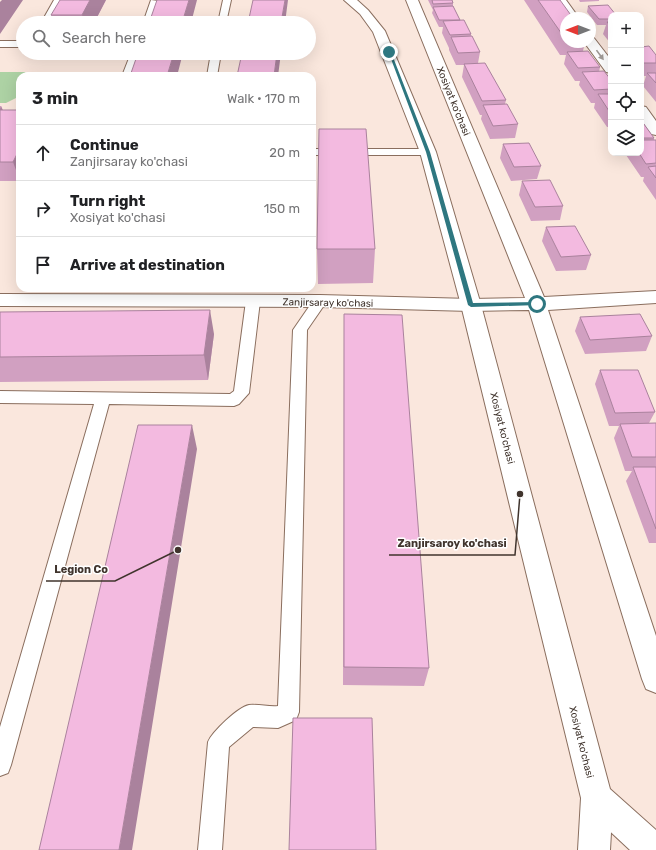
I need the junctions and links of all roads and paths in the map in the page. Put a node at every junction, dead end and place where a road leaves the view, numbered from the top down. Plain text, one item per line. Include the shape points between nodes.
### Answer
1 (58, 0) edge
2 (227, 0) edge
3 (350, 0) edge
4 (412, 0) edge
5 (560, 0) edge
6 (154, 1) edge
7 (569, 12) edge
8 (49, 16) edge
9 (149, 16) edge
10 (224, 16) edge
11 (0, 44) edge
12 (16, 44) edge
13 (596, 48) edge
14 (133, 60) edge
15 (215, 60) edge
16 (608, 65) edge
17 (129, 72) edge
18 (213, 72) edge
19 (644, 114) edge
20 (656, 130) edge
21 (316, 152) edge
22 (428, 152) junction
23 (656, 297) edge
24 (0, 300) edge
25 (253, 301) junction
26 (320, 301) junction
27 (537, 304) junction
28 (471, 305) junction
29 (0, 397) edge
30 (103, 398) junction
31 (656, 679) edge
32 (0, 765) edge
33 (597, 798) junction
34 (210, 850) edge
35 (594, 850) edge
36 (654, 850) edge

1 - 8 lane
2 - 10 lane
3 - 22 street, Xosiyat ko'chasi via 364,12 379,31
4 - 27 street, Xosiyat ko'chasi
5 - 7 street
6 - 9 lane
11 - 12 lane
13 -> 16 street
14 - 17 lane
15 - 18 lane
19 - 20 street
21 - 22 lane
22 - 28 street, Xosiyat ko'chasi
23 - 27 street, Zanjirsaray ko'chasi
24 - 25 street, Zanjirsaray ko'chasi
25 - 26 street, Zanjirsaray ko'chasi
25 - 30 lane via 241,393 234,400
26 - 28 street, Zanjirsaray ko'chasi
26 - 34 lane via 300,330 288,712 278,717 249,716 219,742
27 - 28 street, Zanjirsaray ko'chasi
27 - 31 street, Xosiyat ko'chasi
28 - 33 street, Xosiyat ko'chasi
29 - 30 lane
30 - 32 lane
33 - 35 street, Xosiyat ko'chasi
33 - 36 street

